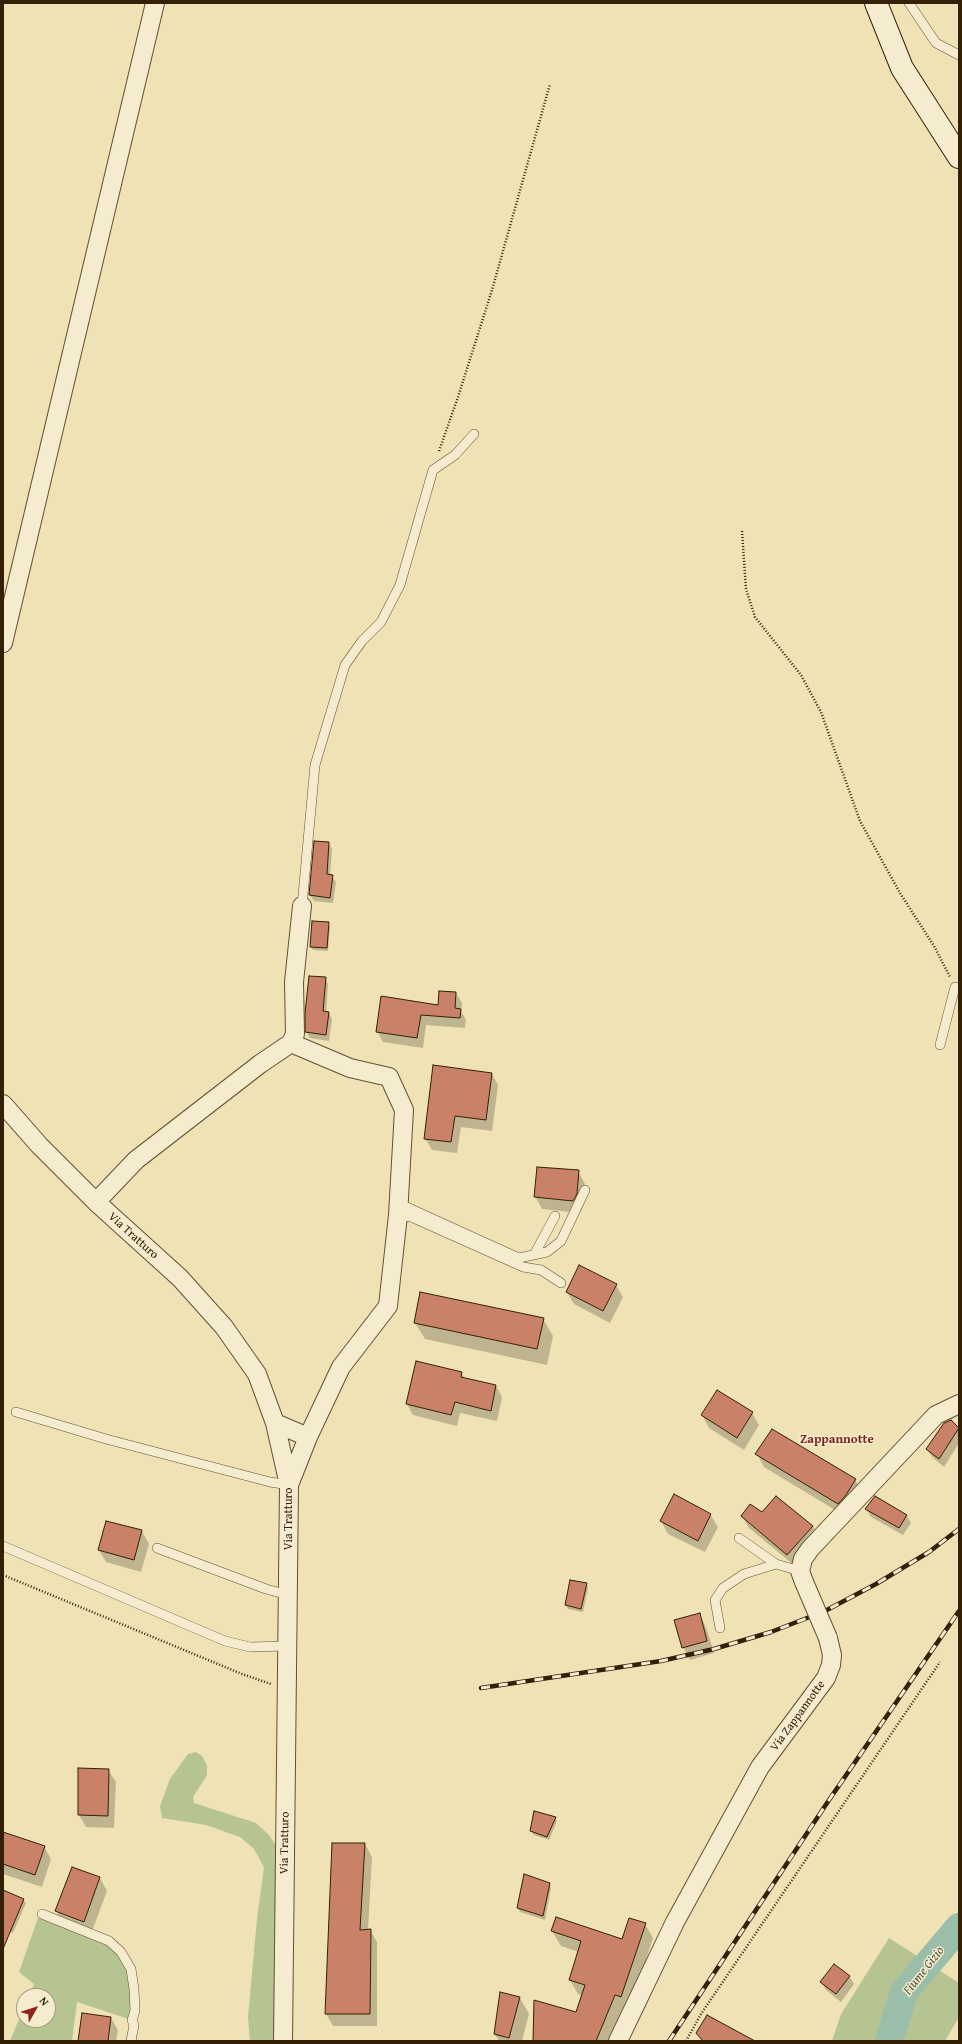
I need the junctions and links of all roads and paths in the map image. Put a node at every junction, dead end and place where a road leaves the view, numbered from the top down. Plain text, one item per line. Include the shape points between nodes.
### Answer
1 (155, 3) edge
2 (876, 3) edge
3 (909, 3) edge
4 (959, 55) edge
5 (550, 84) dead end
6 (959, 157) edge
7 (474, 434) dead end
8 (433, 470) junction
9 (742, 531) dead end
10 (3, 643) edge
11 (302, 906) joint
12 (957, 988) edge
13 (291, 1043) junction
14 (940, 1045) dead end
15 (3, 1104) edge
16 (585, 1190) dead end
17 (96, 1202) junction
18 (398, 1209) junction
19 (555, 1216) dead end
20 (534, 1255) junction
21 (561, 1283) dead end
22 (959, 1404) edge
23 (16, 1412) dead end
24 (275, 1423) junction
25 (308, 1437) junction
26 (289, 1485) junction
27 (739, 1538) dead end
28 (3, 1546) edge
29 (156, 1548) dead end
30 (776, 1564) junction
31 (3, 1575) edge
32 (802, 1576) junction
33 (288, 1595) junction
34 (720, 1628) dead end
35 (287, 1646) junction
36 (940, 1662) dead end
37 (287, 1690) junction
38 (42, 1914) dead end
39 (131, 2041) edge
40 (283, 2041) edge
41 (618, 2041) edge
42 (686, 2041) edge

1 - 10 street
2 - 6 main road via 902,68
3 - 4 lane via 936,43
5 - 8 path via 492,290
7 - 8 lane via 455,455
8 - 11 lane via 400,585 381,622 362,641 345,665 331,708 315,765
9 - 12 path via 746,589 755,617 801,676 821,712 860,821
11 - 13 street via 294,982 295,1034
12 - 14 lane
13 - 17 street via 136,1160
13 - 18 street via 350,1068 389,1077 404,1110
15 - 17 street, Via Tratturo via 39,1145
16 - 20 lane via 562,1241 547,1252
17 - 24 street, Via Tratturo via 180,1278 224,1327 257,1374
18 - 20 lane via 519,1258
18 - 21 lane via 523,1267 541,1270
18 - 25 street via 388,1306 341,1367
19 - 20 lane
22 - 32 street via 936,1415 810,1549 803,1558
23 - 26 lane via 106,1439
24 - 25 street
24 - 26 street, Via Tratturo
25 - 26 street
26 - 33 street, Via Tratturo
27 - 30 lane
28 - 35 lane via 225,1641 250,1647
29 - 33 lane
30 - 32 lane
30 - 34 lane via 744,1574 723,1588 715,1600
31 - 37 path via 242,1674
32 - 41 street, Via Zappannotte, bridge via 828,1638 832,1655 826,1678 760,1767 675,1922
33 - 35 street, Via Tratturo
35 - 37 street, Via Tratturo
36 - 42 path via 701,2014
37 - 40 street, Via Tratturo
38 - 39 lane via 109,1941 121,1952 131,1969 134,1989 135,2011

